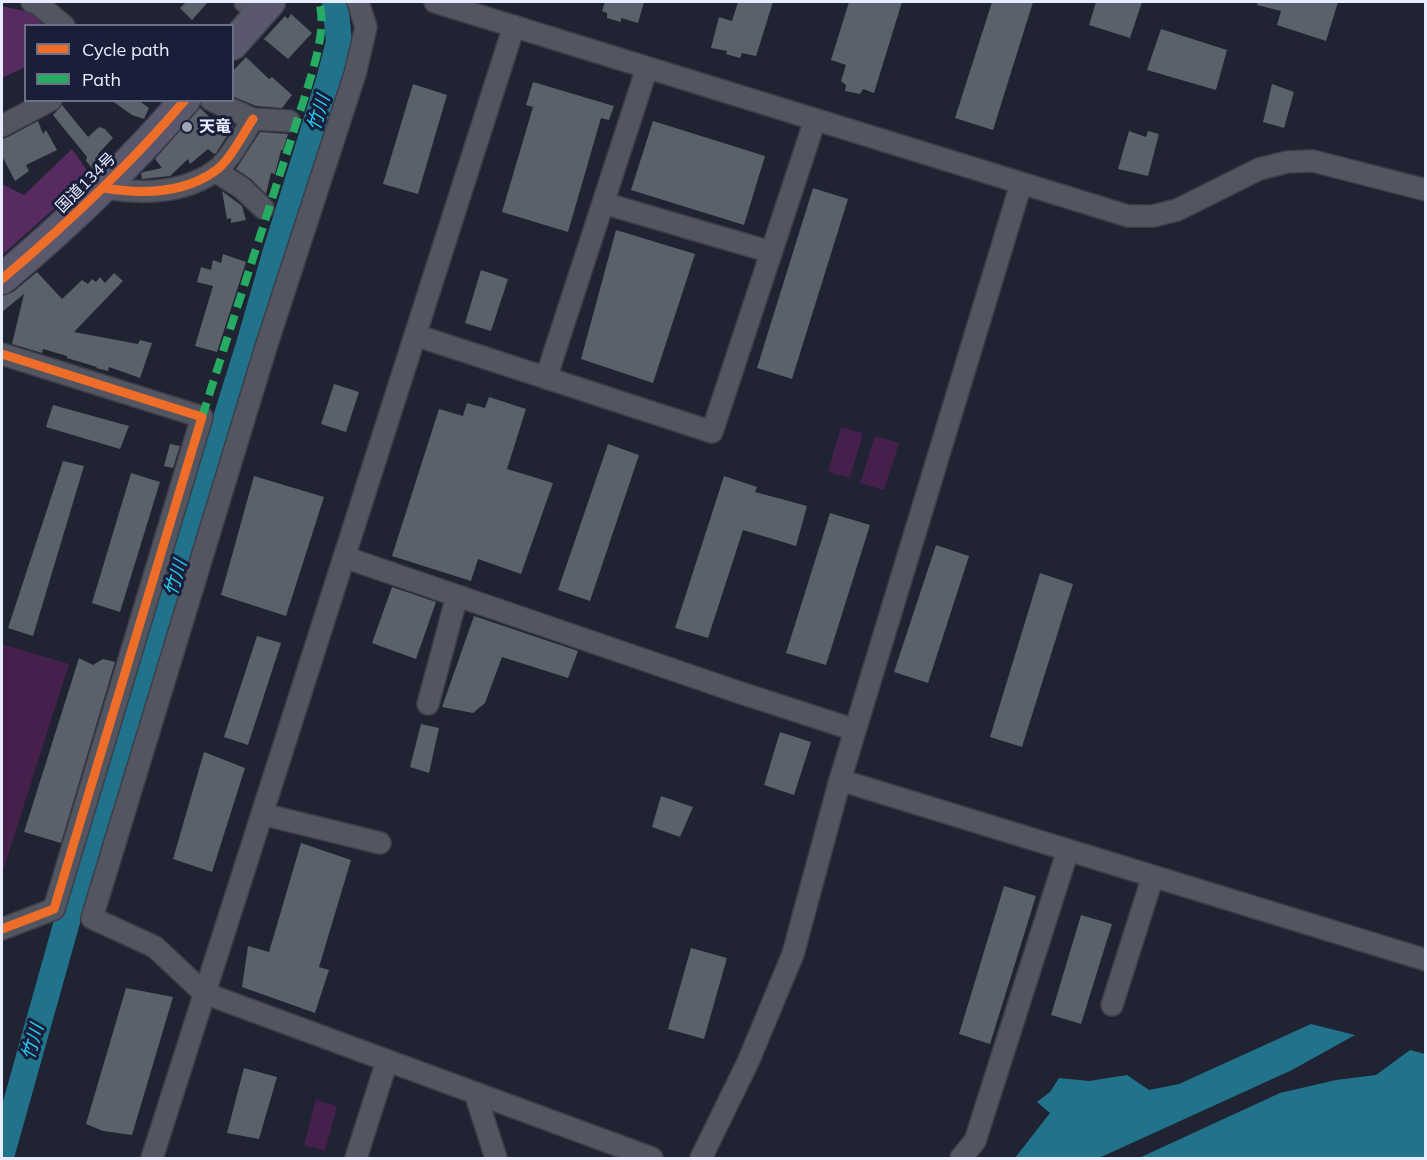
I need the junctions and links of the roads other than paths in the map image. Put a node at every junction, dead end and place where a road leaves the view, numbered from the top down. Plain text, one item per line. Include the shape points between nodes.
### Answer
1 (32, 2) edge
2 (358, 2) edge
3 (435, 2) edge
4 (258, 6) edge
5 (62, 24) edge
6 (514, 26) junction
7 (234, 42) edge
8 (647, 68) junction
9 (47, 102) edge
10 (183, 102) edge
11 (215, 102) edge
12 (253, 119) junction
13 (815, 120) junction
14 (289, 121) dead end
15 (2, 126) edge
16 (215, 171) junction
17 (1020, 184) junction
18 (104, 188) junction
19 (1425, 190) edge
20 (603, 203) junction
21 (263, 208) dead end
22 (771, 252) junction
23 (2, 279) edge
24 (415, 335) junction
25 (2, 354) edge
26 (546, 378) junction
27 (344, 557) junction
28 (458, 596) junction
29 (428, 704) dead end
30 (855, 730) junction
31 (840, 780) junction
32 (262, 814) junction
33 (380, 843) dead end
34 (1068, 850) junction
35 (1154, 876) junction
36 (2, 929) edge
37 (1425, 960) edge
38 (204, 993) junction
39 (1112, 1005) dead end
40 (387, 1060) junction
41 (475, 1093) junction
42 (152, 1158) edge
43 (356, 1158) edge
44 (496, 1158) edge
45 (652, 1158) edge
46 (701, 1158) edge
47 (961, 1158) edge

1 - 5 street
2 - 38 street via 366,27 355,74 266,347 92,918 155,947
3 - 6 street
4 - 7 highway
6 - 8 street
6 - 24 street
8 - 13 street
8 - 20 street
9 - 15 street
10 - 18 highway, 国道134号
11 - 12 street
12 - 14 street
12 - 16 street
13 - 17 street
13 - 22 street
16 - 18 street via 186,185 159,191
16 - 21 street via 242,188
17 - 19 street via 1128,216 1153,216 1177,210 1259,169 1287,162 1312,161
17 - 30 street
18 - 23 highway, 国道134号
20 - 22 street
20 - 26 street
22 - 26 street via 712,432
24 - 26 street
24 - 27 street
25 - 36 street via 202,417 54,909
27 - 28 street
27 - 32 street
28 - 29 street
28 - 30 street
30 - 31 street
31 - 34 street
31 - 46 street via 793,954 748,1062
32 - 33 street
32 - 38 street
34 - 35 street
34 - 47 street via 975,1141
35 - 37 street
35 - 39 street
38 - 40 street
38 - 42 street
40 - 41 street
40 - 43 street
41 - 44 street
41 - 45 street

